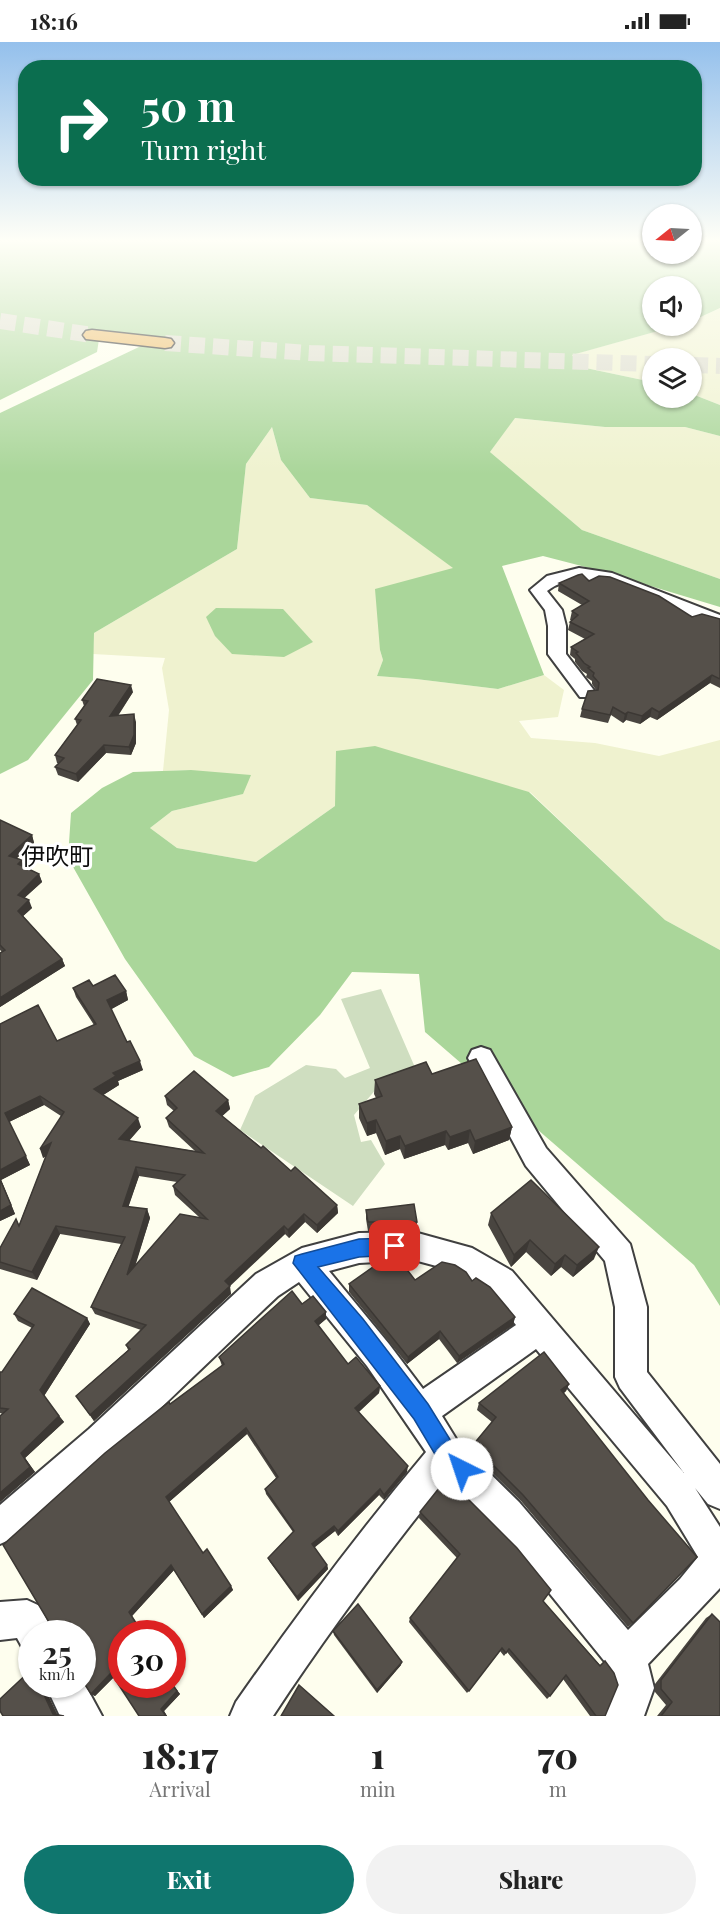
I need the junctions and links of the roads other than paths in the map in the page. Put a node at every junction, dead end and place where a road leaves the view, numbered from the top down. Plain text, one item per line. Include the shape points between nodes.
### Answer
1 (92, 335) tunnel mouth
2 (165, 343) tunnel mouth
3 (720, 621) edge
4 (587, 693) edge
5 (482, 1058) dead end
6 (302, 1263) junction
7 (540, 1327) junction
8 (421, 1412) junction
9 (446, 1454) junction
10 (720, 1492) edge
11 (0, 1526) edge
12 (720, 1560) edge
13 (28, 1620) edge
14 (0, 1621) edge
15 (627, 1658) junction
16 (72, 1698) edge
17 (82, 1716) edge
18 (250, 1716) edge
19 (624, 1716) edge

1 - 2 highway
3 - 4 street via 590,572 546,583 538,590 553,610 557,654
5 - 10 street via 536,1157 619,1254 631,1307 631,1377
6 - 7 street via 359,1248 414,1246 461,1258 501,1282
6 - 8 street
6 - 11 street via 267,1286 101,1441
7 - 8 street
7 - 12 street via 679,1494
8 - 9 street
9 - 15 street via 507,1514
9 - 18 street via 360,1561
12 - 15 street
13 - 14 street
15 - 19 street via 635,1688
16 - 17 street

